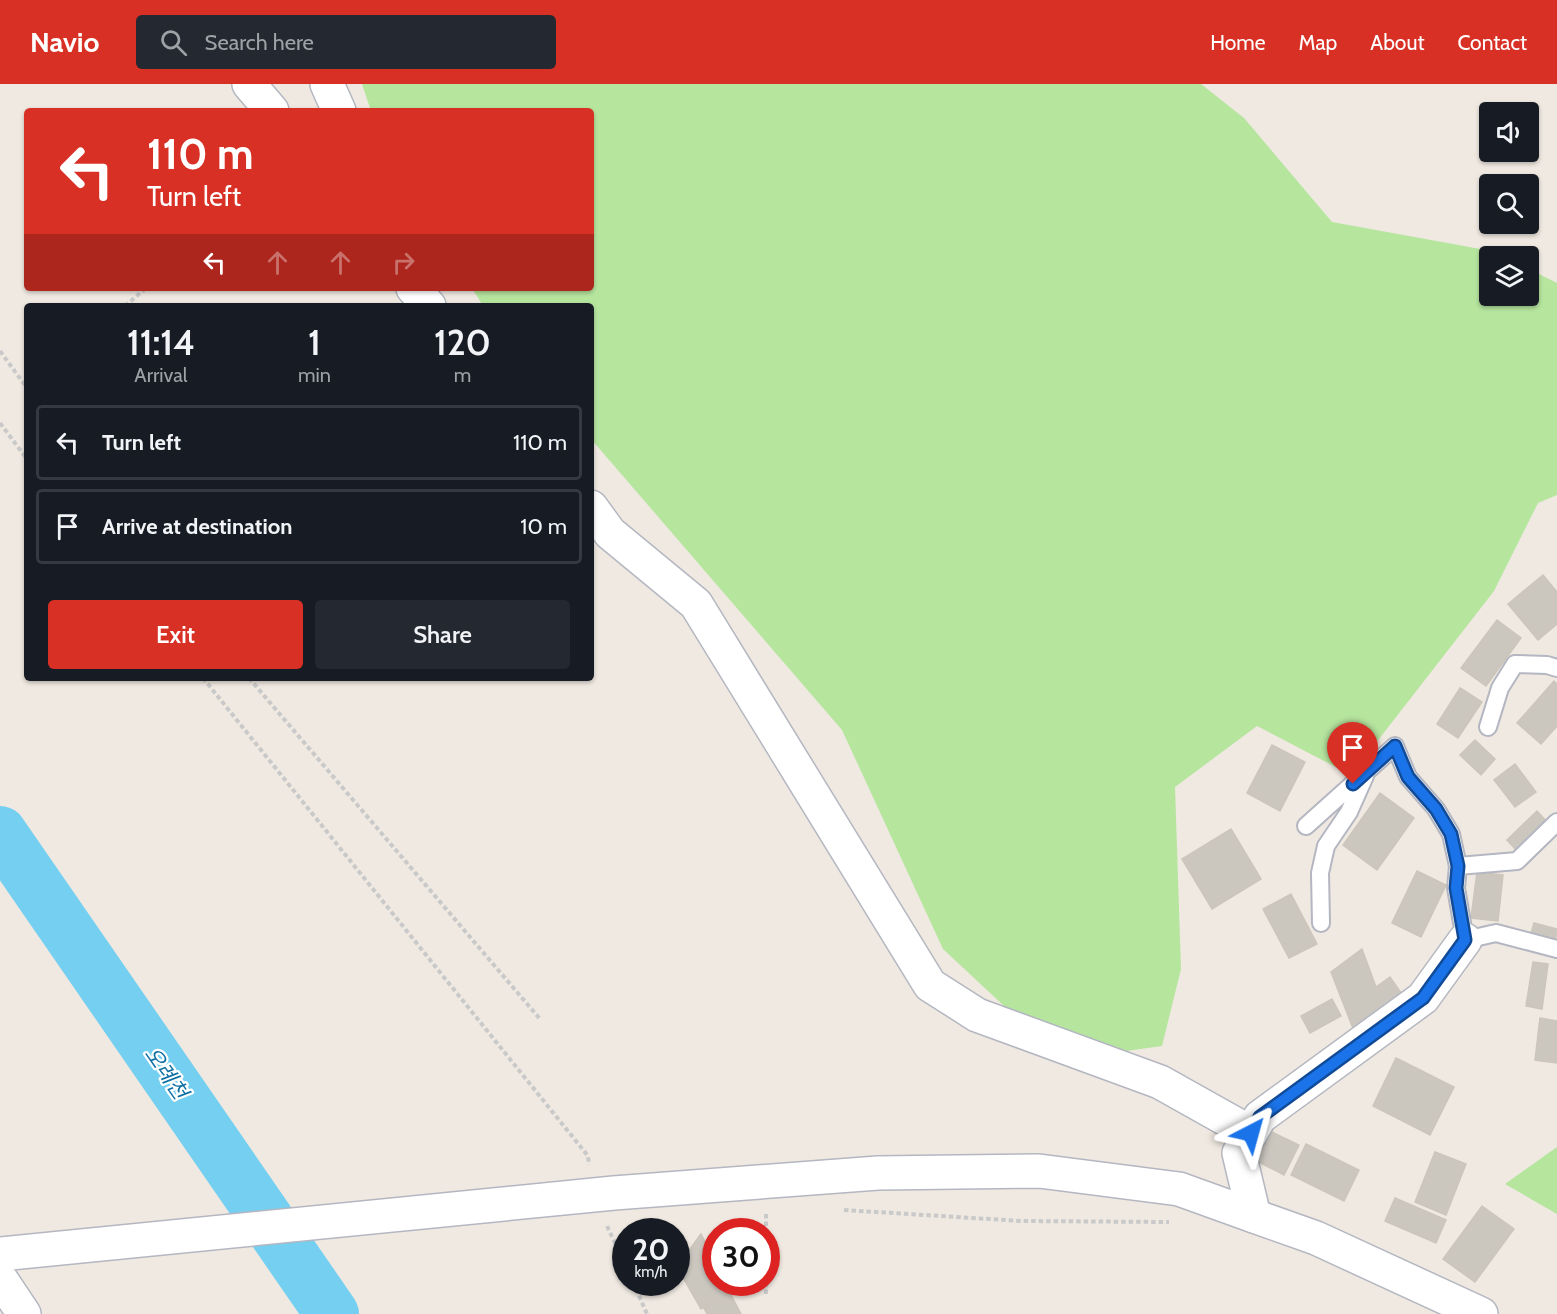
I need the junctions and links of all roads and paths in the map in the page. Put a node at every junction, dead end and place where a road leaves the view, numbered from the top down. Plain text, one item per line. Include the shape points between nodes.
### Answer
1 (249, 84) edge
2 (327, 84) edge
3 (269, 108) edge
4 (338, 108) edge
5 (142, 291) edge
6 (416, 291) edge
7 (128, 303) edge
8 (426, 303) edge
9 (0, 351) edge
10 (24, 384) edge
11 (0, 423) edge
12 (24, 455) edge
13 (594, 511) edge
14 (1557, 668) edge
15 (205, 681) edge
16 (252, 681) edge
17 (1488, 727) dead end
18 (1368, 770) junction
19 (1557, 822) edge
20 (1306, 826) dead end
21 (1458, 866) junction
22 (1321, 923) dead end
23 (1465, 940) junction
24 (1557, 948) edge
25 (540, 1019) dead end
26 (1251, 1133) junction
27 (592, 1196) junction
28 (766, 1207) dead end
29 (834, 1209) dead end
30 (1254, 1216) junction
31 (766, 1218) edge
32 (1178, 1222) dead end
33 (612, 1237) edge
34 (0, 1254) edge
35 (0, 1278) edge
36 (639, 1296) edge
37 (24, 1314) edge
38 (647, 1314) edge
39 (1481, 1314) edge

1 - 3 street
2 - 4 street
5 - 7 path
6 - 8 street
9 - 10 path
11 - 12 path
13 - 26 street via 610,533 696,604 930,985 977,1015 1160,1082
14 - 17 lane via 1547,664 1515,664 1500,688
15 - 27 path via 588,1156
16 - 25 path
18 - 20 lane
18 - 21 lane via 1395,746 1408,777 1436,809 1451,834
18 - 22 lane via 1349,812 1326,846 1320,873
19 - 21 lane via 1517,861
21 - 23 lane via 1456,888
23 - 24 lane via 1496,933
23 - 26 street via 1423,998 1260,1117
26 - 30 street via 1239,1153
27 - 30 street via 878,1173 1039,1171 1179,1189
27 - 33 path
27 - 34 street
28 - 31 path
29 - 32 path via 1021,1221
30 - 39 street via 1316,1238
35 - 37 street
36 - 38 path

